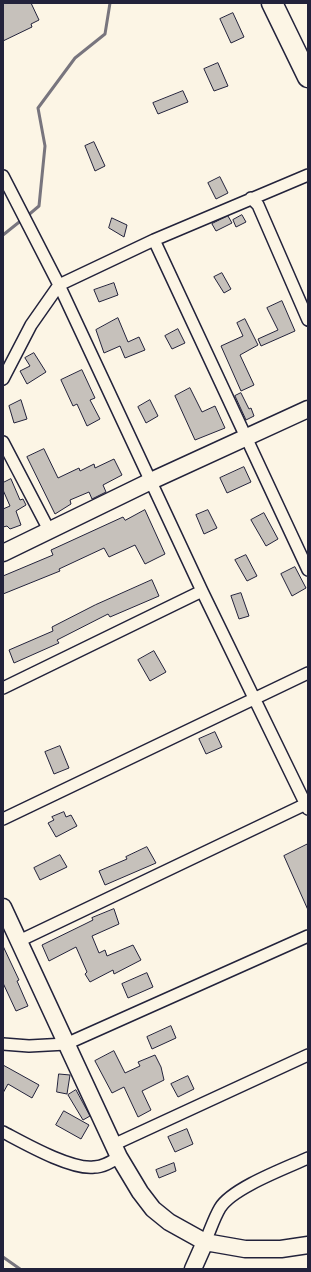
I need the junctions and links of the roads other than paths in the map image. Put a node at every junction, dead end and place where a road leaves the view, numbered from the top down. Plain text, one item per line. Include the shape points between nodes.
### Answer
1 (272, 3) edge
2 (308, 77) edge
3 (3, 176) edge
4 (308, 176) edge
5 (251, 198) junction
6 (154, 240) junction
7 (59, 285) junction
8 (308, 320) edge
9 (3, 379) edge
10 (308, 409) edge
11 (245, 438) junction
12 (3, 442) edge
13 (151, 481) junction
14 (49, 530) junction
15 (3, 553) edge
16 (308, 570) edge
17 (202, 590) junction
18 (308, 673) edge
19 (3, 688) edge
20 (255, 698) junction
21 (307, 806) edge
22 (3, 819) edge
23 (3, 907) edge
24 (308, 936) edge
25 (19, 941) junction
26 (3, 1044) edge
27 (66, 1044) junction
28 (308, 1055) edge
29 (3, 1132) edge
30 (116, 1151) junction
31 (308, 1158) edge
32 (205, 1242) junction
33 (308, 1245) edge
34 (193, 1269) edge

1 - 2 highway
3 - 7 street
4 - 5 street
5 - 6 street
5 - 8 street via 258,205
6 - 7 street
6 - 11 street
7 - 9 street via 31,325
7 - 13 street
10 - 11 street
11 - 13 street
11 - 16 street
12 - 14 street
13 - 14 street
13 - 17 street
14 - 15 street
17 - 19 street
17 - 20 street
18 - 20 street
20 - 21 street
20 - 22 street
21 - 25 street
23 - 25 street
24 - 27 street
25 - 27 street
26 - 27 street
27 - 30 street
28 - 30 street
29 - 30 street via 76,1165 92,1168 104,1166
30 - 32 street via 153,1209 169,1222
31 - 32 street via 229,1198 220,1207
32 - 33 street via 245,1249 281,1249
32 - 34 street

